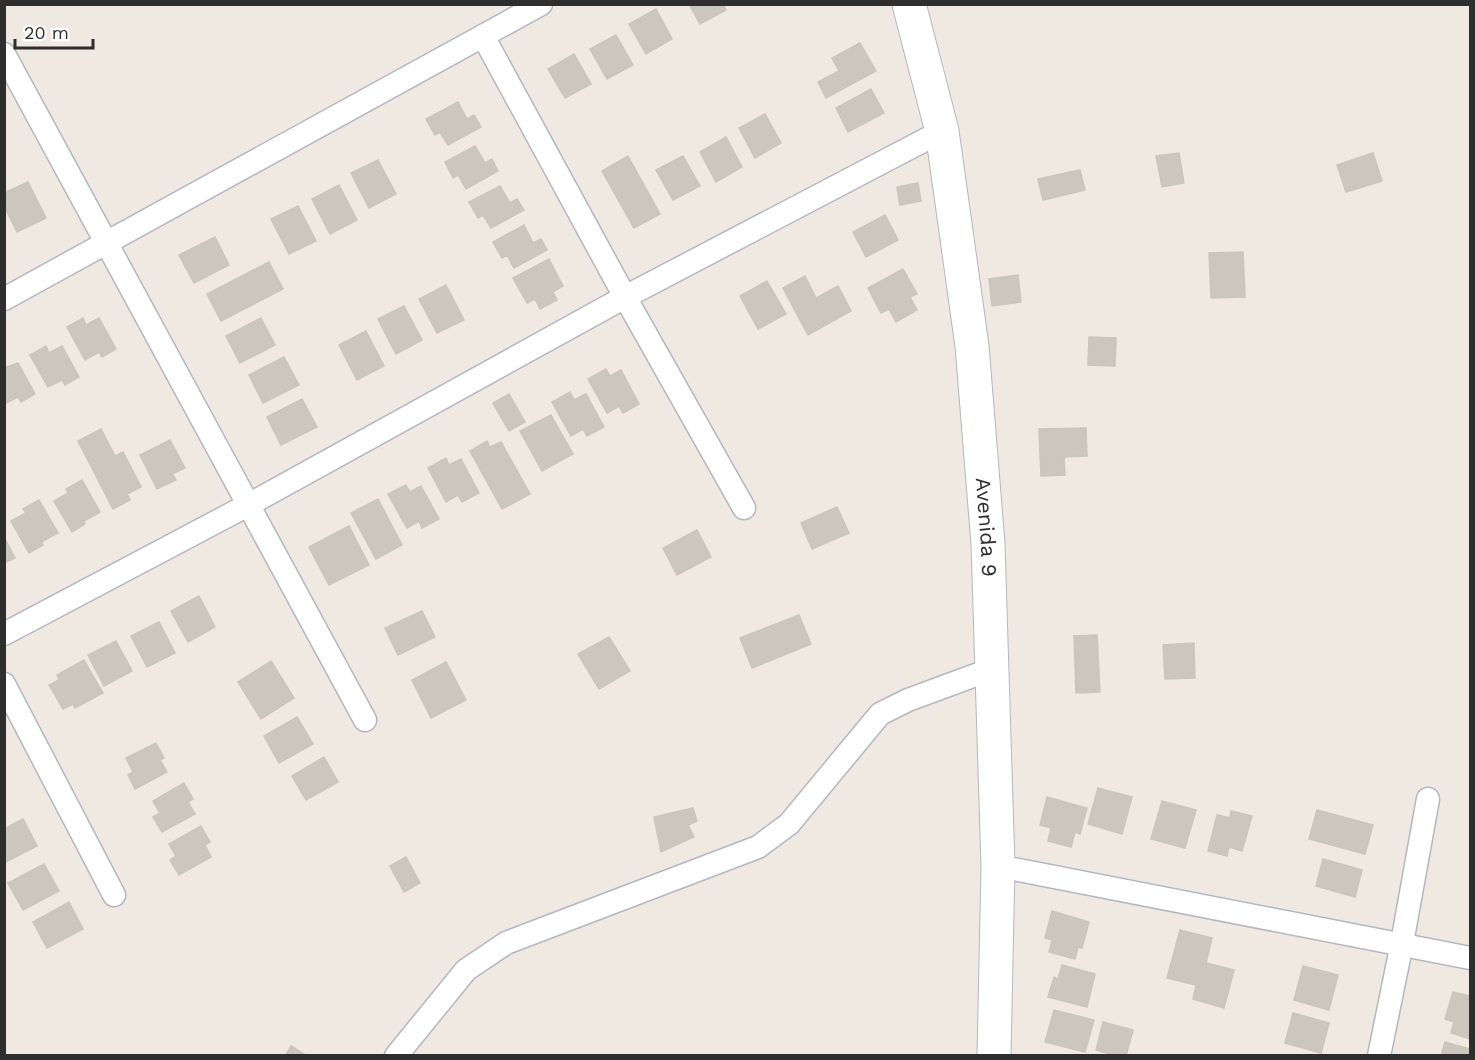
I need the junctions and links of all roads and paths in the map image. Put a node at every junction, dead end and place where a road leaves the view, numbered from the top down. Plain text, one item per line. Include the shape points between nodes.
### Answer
1 (541, 4) edge
2 (909, 4) edge
3 (483, 36) junction
4 (4, 54) edge
5 (942, 131) junction
6 (107, 244) junction
7 (625, 297) junction
8 (4, 299) edge
9 (248, 505) junction
10 (744, 508) dead end
11 (4, 634) edge
12 (992, 669) junction
13 (4, 684) edge
14 (365, 720) dead end
15 (1428, 799) dead end
16 (998, 866) junction
17 (114, 895) dead end
18 (1402, 943) junction
19 (1470, 958) edge
20 (396, 1056) edge
21 (994, 1056) edge
22 (1379, 1056) edge

1 - 3 street
2 - 5 main road, Avenida 9
3 - 6 street
3 - 7 street
4 - 6 street
5 - 7 street
5 - 12 main road, Avenida 9 via 972,346 988,544
6 - 8 street
6 - 9 street
7 - 9 street
7 - 10 street
9 - 11 street
9 - 14 street
12 - 16 main road, Avenida 9
12 - 20 street via 880,714 789,824 758,847 506,943 466,970
13 - 17 street
15 - 18 street
16 - 18 street
16 - 21 main road, Avenida 9
18 - 19 street
18 - 22 street

